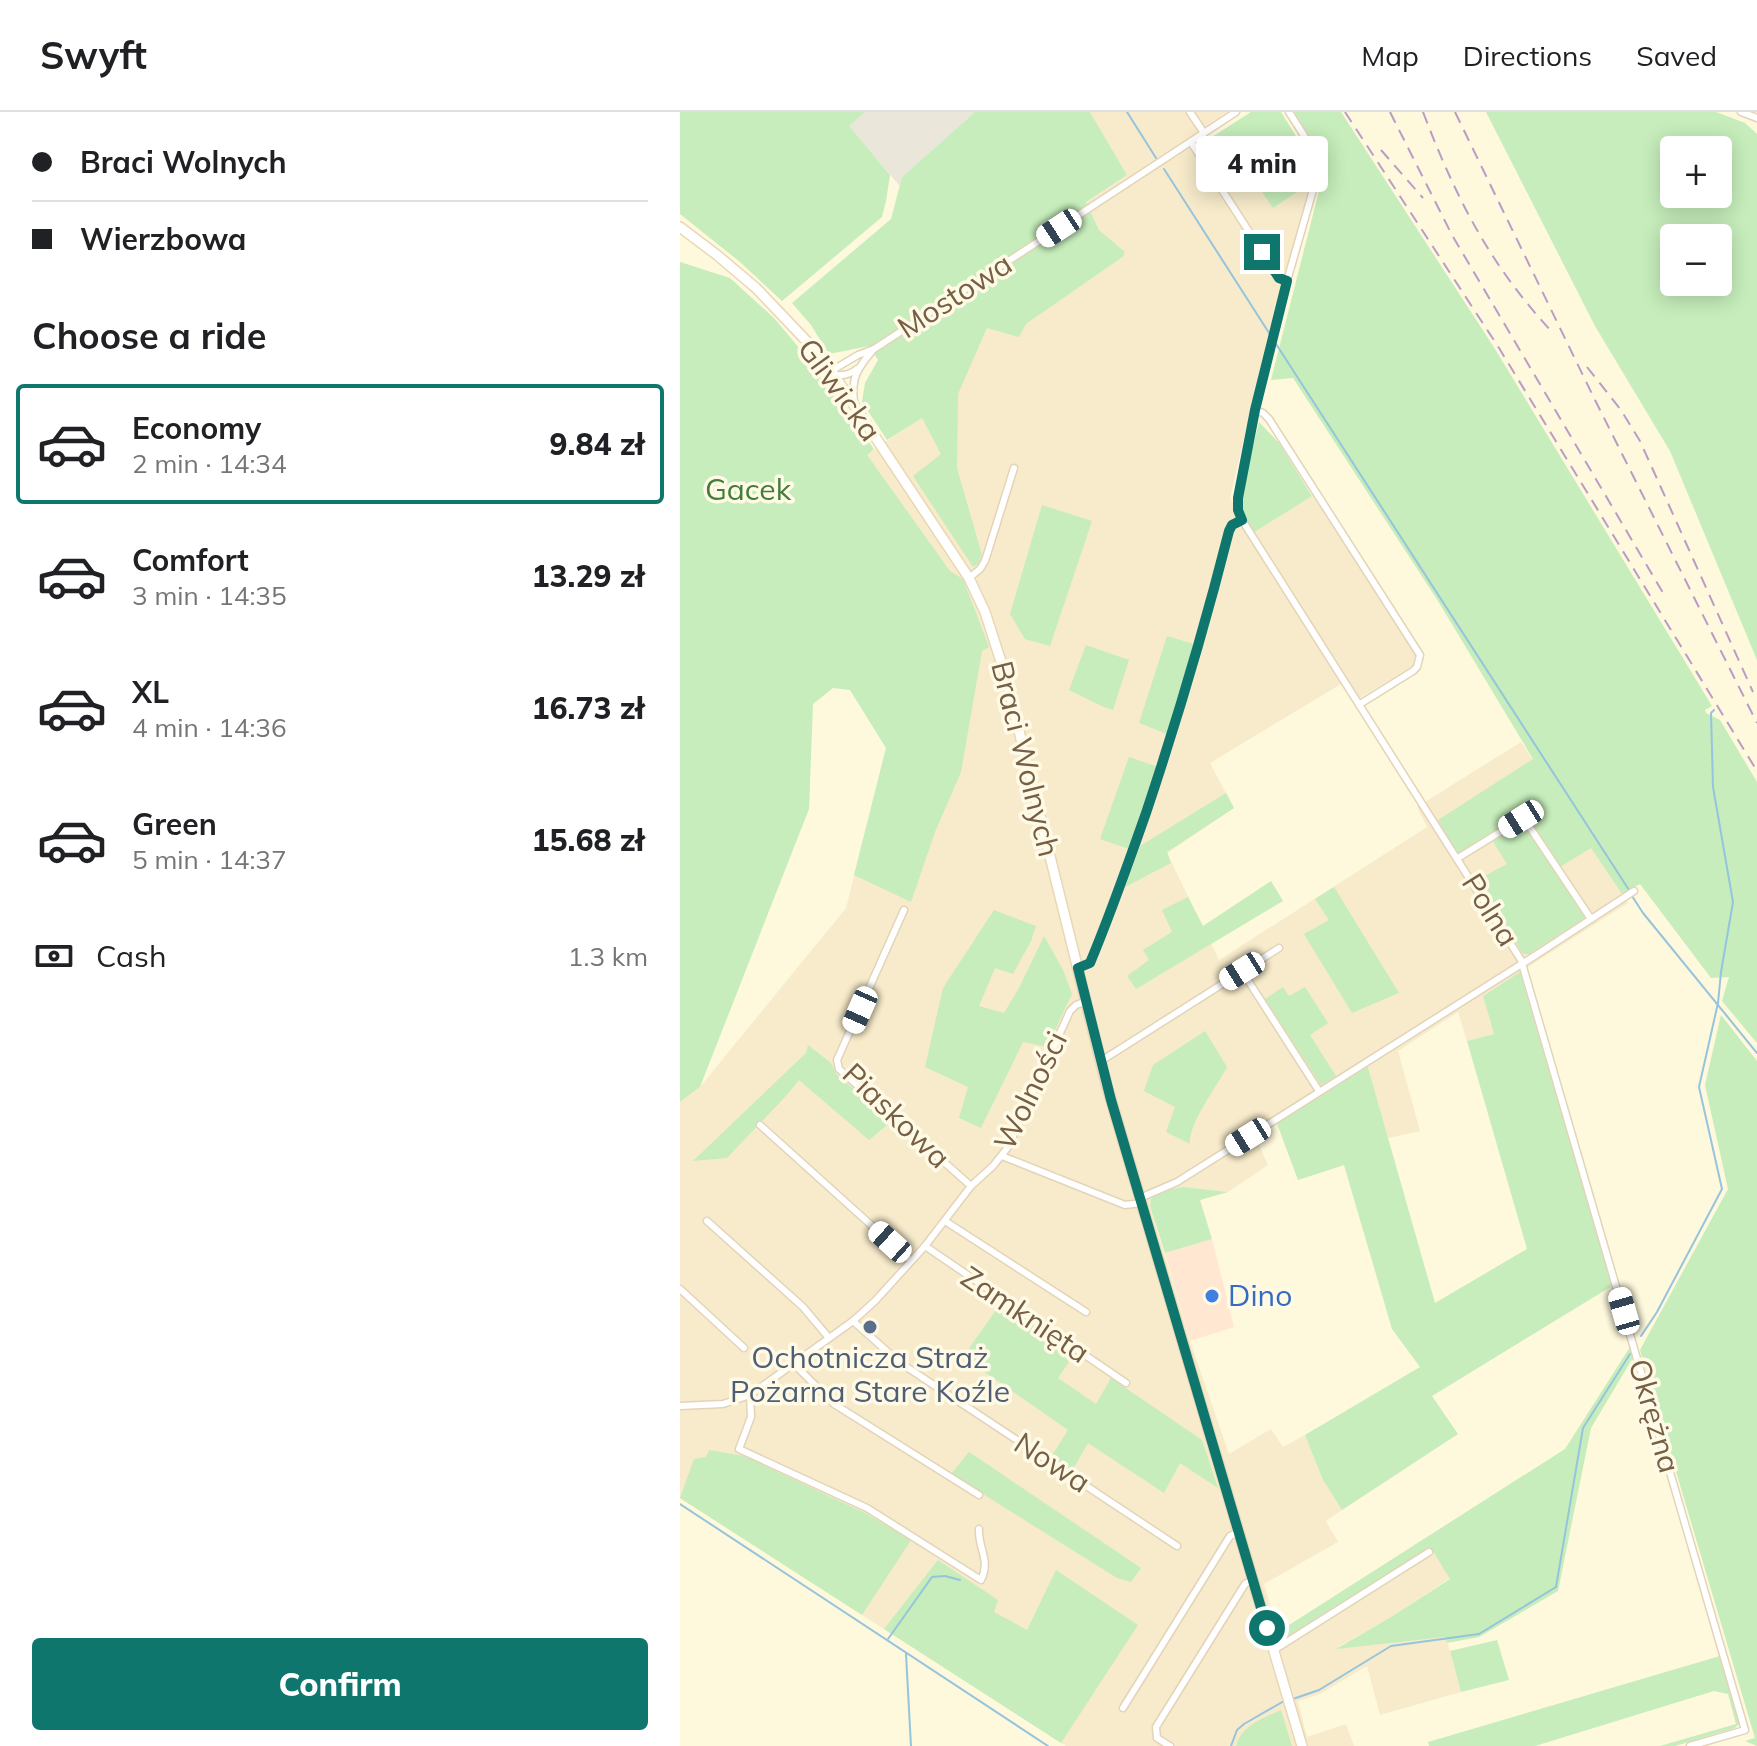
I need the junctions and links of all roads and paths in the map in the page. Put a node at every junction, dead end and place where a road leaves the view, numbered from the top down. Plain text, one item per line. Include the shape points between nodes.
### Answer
1 (1190, 112) edge
2 (1236, 112) edge
3 (1289, 112) edge
4 (1741, 112) edge
5 (1757, 118) edge
6 (1204, 133) junction
7 (1191, 142) junction
8 (680, 227) edge
9 (1287, 281) junction
10 (874, 349) junction
11 (858, 368) junction
12 (833, 373) junction
13 (854, 403) junction
14 (1255, 410) junction
15 (1014, 468) dead end
16 (1242, 520) junction
17 (969, 578) junction
18 (1360, 704) junction
19 (1458, 858) junction
20 (1631, 892) dead end
21 (904, 910) dead end
22 (1591, 919) junction
23 (1279, 948) dead end
24 (1522, 964) junction
25 (1078, 968) junction
26 (1242, 971) junction
27 (1087, 1001) junction
28 (1101, 1061) junction
29 (1319, 1091) junction
30 (760, 1125) dead end
31 (1002, 1156) junction
32 (971, 1186) junction
33 (1141, 1201) junction
34 (707, 1221) dead end
35 (945, 1221) junction
36 (925, 1246) junction
37 (911, 1261) junction
38 (680, 1289) edge
39 (1086, 1312) dead end
40 (853, 1321) junction
41 (829, 1338) junction
42 (744, 1348) dead end
43 (794, 1364) junction
44 (1126, 1383) dead end
45 (750, 1395) junction
46 (680, 1406) edge
47 (979, 1495) dead end
48 (979, 1529) dead end
49 (1240, 1531) junction
50 (1177, 1546) dead end
51 (1429, 1552) dead end
52 (1254, 1579) junction
53 (1274, 1650) junction
54 (1123, 1708) dead end
55 (1170, 1746) edge
56 (1302, 1746) edge
57 (1690, 1746) edge

1 - 6 street
2 - 6 street, Mostowa
3 - 9 street via 1311,149 1317,172
4 - 5 street
6 - 7 street, Mostowa
7 - 9 street via 1279,278
7 - 10 street, Mostowa
8 - 12 main road, Gliwicka via 756,288
9 - 14 street
10 - 11 street, Mostowa
10 - 12 street, Mostowa
11 - 12 street via 842,376
11 - 13 street
12 - 13 main road, Gliwicka
13 - 17 main road, Gliwicka
14 - 16 street via 1238,498
14 - 18 street via 1269,419 1420,655 1413,671
15 - 17 street via 985,561
16 - 18 street, Polna
16 - 25 street via 1229,531 1191,673 1121,884 1090,963
17 - 25 main road, Braci Wolnych via 1001,661
18 - 19 street, Polna
19 - 22 street via 1525,820
19 - 24 street, Polna
20 - 22 street
21 - 32 street, Piaskowa via 837,1066
22 - 24 street
23 - 26 street
24 - 29 street, Polna
24 - 57 street, Okrężna via 1745,1730
25 - 27 main road, Braci Wolnych
26 - 28 street
26 - 29 street
27 - 28 main road, Braci Wolnych
27 - 31 street, Wolności via 1070,1011
28 - 33 main road, Braci Wolnych
29 - 33 street, Polna
30 - 37 street
31 - 32 street, Wolności
31 - 33 street via 1125,1205
32 - 35 street, Wolności
33 - 49 main road, Braci Wolnych
34 - 41 street via 803,1307
35 - 36 street, Wolności
35 - 39 street
36 - 37 street, Wolności
36 - 44 street, Zamknięta
37 - 40 street, Wolności
38 - 42 street
40 - 41 street, Wolności
40 - 50 street, Nowa via 899,1362
41 - 43 street, Wolności
43 - 45 street, Wolności
43 - 47 street via 834,1404
45 - 46 street, Wolności via 723,1404
45 - 48 street via 751,1417 739,1449 867,1508 981,1580 985,1558
49 - 52 main road, Braci Wolnych
49 - 54 street via 1230,1536
51 - 53 street
52 - 53 main road, Braci Wolnych
52 - 55 street via 1245,1584 1156,1727 1157,1738
53 - 56 main road, Braci Wolnych

